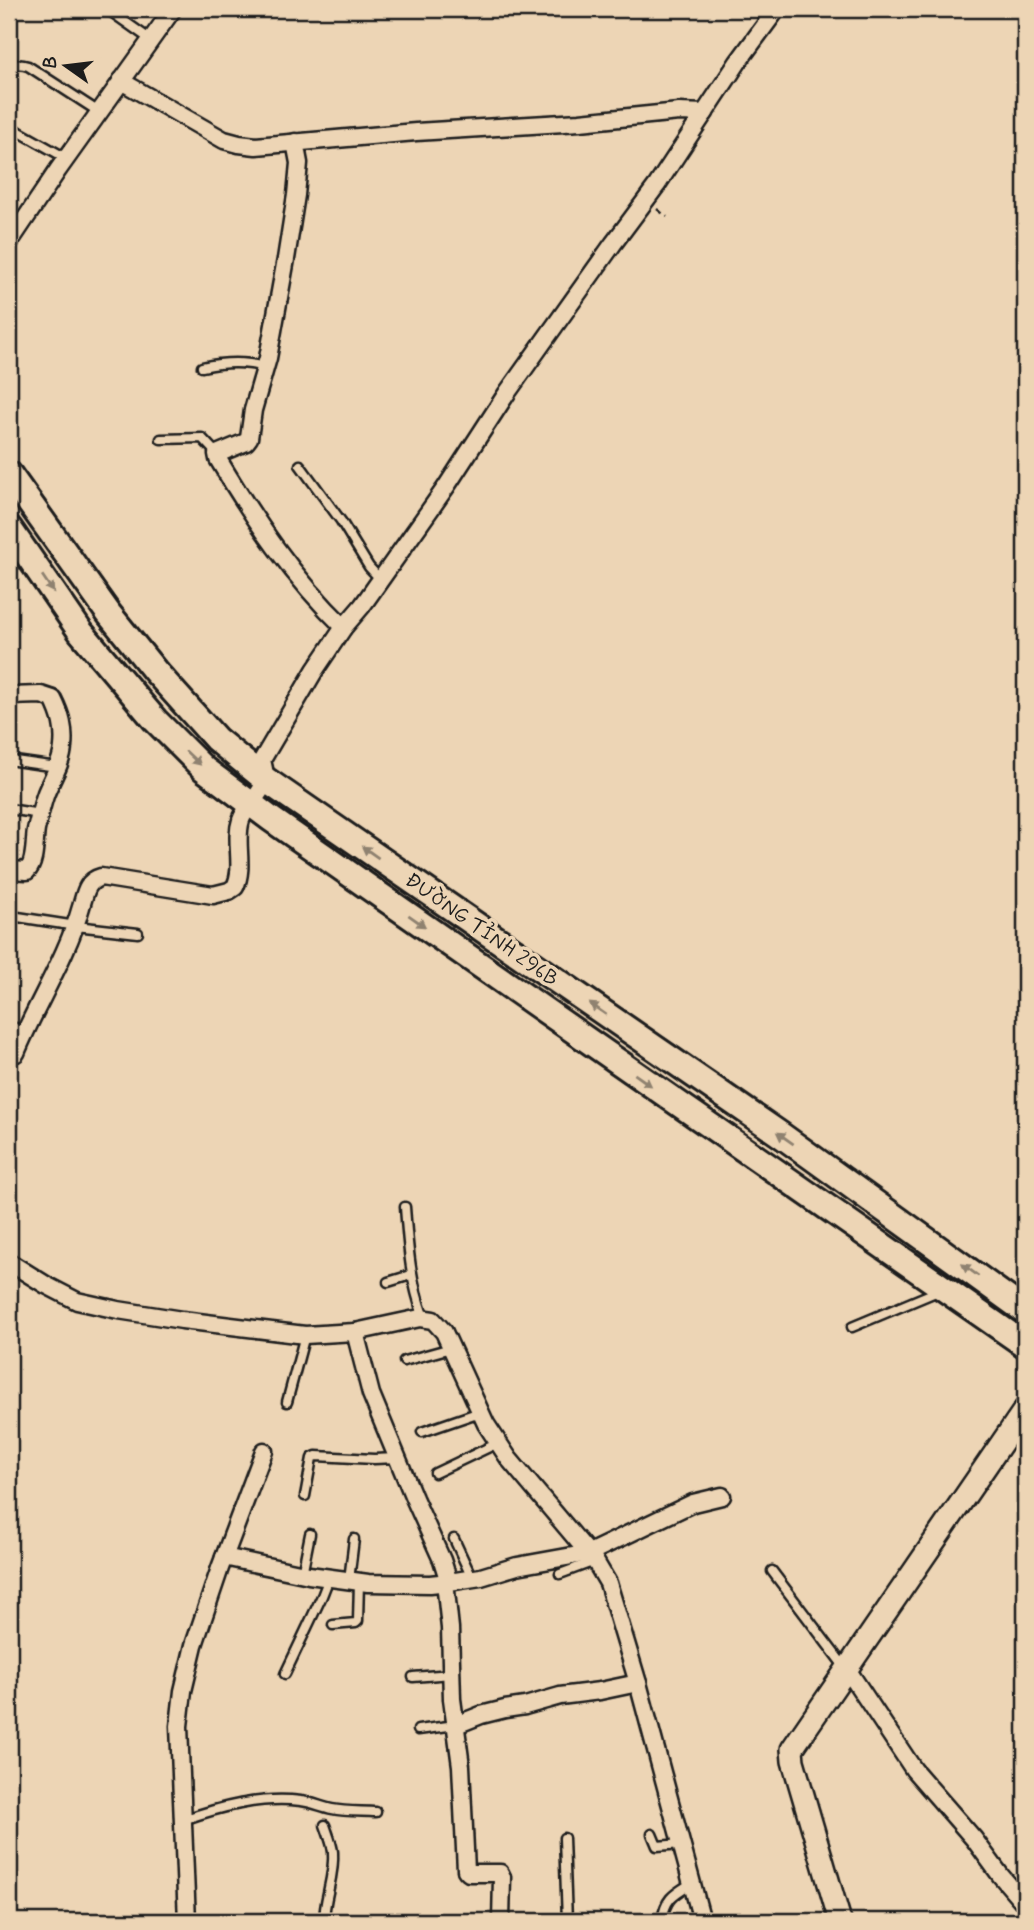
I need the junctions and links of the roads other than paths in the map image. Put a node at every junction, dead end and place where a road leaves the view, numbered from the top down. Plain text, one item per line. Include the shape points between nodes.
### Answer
1 (107, 9) edge
2 (173, 9) edge
3 (772, 10) edge
4 (151, 40) junction
5 (9, 71) edge
6 (121, 81) junction
7 (99, 112) junction
8 (705, 113) junction
9 (9, 126) edge
10 (295, 142) junction
11 (66, 158) junction
12 (9, 243) edge
13 (265, 366) junction
14 (202, 368) dead end
15 (161, 439) dead end
16 (217, 454) junction
17 (300, 465) dead end
18 (9, 474) edge
19 (9, 528) edge
20 (381, 580) junction
21 (344, 627) junction
22 (9, 696) edge
23 (15, 761) dead end
24 (57, 767) junction
25 (266, 780) junction
26 (249, 803) junction
27 (9, 809) edge
28 (40, 814) junction
29 (9, 870) edge
30 (9, 918) edge
31 (76, 926) junction
32 (138, 933) dead end
33 (9, 1026) edge
34 (25, 1031) junction
35 (16, 1052) dead end
36 (405, 1207) dead end
37 (9, 1262) edge
38 (411, 1275) junction
39 (388, 1282) dead end
40 (943, 1288) junction
41 (1025, 1311) edge
42 (424, 1318) junction
43 (852, 1327) dead end
44 (355, 1332) junction
45 (305, 1335) junction
46 (1025, 1345) edge
47 (451, 1348) junction
48 (404, 1361) dead end
49 (287, 1402) dead end
50 (1025, 1409) edge
51 (480, 1412) junction
52 (422, 1432) dead end
53 (498, 1443) junction
54 (264, 1451) dead end
55 (397, 1458) junction
56 (435, 1473) dead end
57 (305, 1496) dead end
58 (722, 1496) dead end
59 (310, 1534) dead end
60 (354, 1539) dead end
61 (454, 1539) dead end
62 (224, 1557) junction
63 (592, 1557) junction
64 (772, 1571) dead end
65 (302, 1574) junction
66 (560, 1574) dead end
67 (328, 1578) junction
68 (472, 1578) junction
69 (354, 1581) junction
70 (447, 1582) junction
71 (333, 1625) dead end
72 (847, 1669) junction
73 (285, 1674) dead end
74 (452, 1674) junction
75 (413, 1677) dead end
76 (638, 1683) junction
77 (456, 1725) junction
78 (418, 1730) dead end
79 (376, 1812) dead end
80 (183, 1820) junction
81 (325, 1825) dead end
82 (652, 1834) dead end
83 (564, 1838) dead end
84 (682, 1844) junction
85 (692, 1883) junction
86 (1025, 1905) edge
87 (187, 1921) edge
88 (324, 1921) edge
89 (501, 1921) edge
90 (567, 1921) edge
91 (662, 1921) edge
92 (702, 1921) edge
93 (840, 1921) edge

1 - 4 lane
2 - 4 street
3 - 8 street
4 - 6 street
5 - 7 lane via 15,65 29,66
6 - 7 street
6 - 10 street via 239,145
7 - 11 street
8 - 10 street via 679,111
8 - 20 street
9 - 11 lane
10 - 13 street via 299,163 296,195
11 - 12 street
13 - 14 lane via 247,362
13 - 16 street via 247,442
15 - 16 lane via 202,438
16 - 21 street via 273,544
17 - 20 lane
18 - 25 main road, ĐƯỜNG TỈNH 296B via 155,671 216,739
19 -> 26 main road, ĐƯỜNG TỈNH 296B via 80,631 155,720 204,769
20 - 21 street
21 - 25 street via 262,760
22 - 24 street via 53,699 61,714 64,738
23 - 24 lane
24 - 28 street
25 - 26 street
41 -> 25 main road, ĐƯỜNG TỈNH 296B via 792,1143
26 - 31 street via 240,822 235,887 214,895 94,878 87,886
26 -> 40 main road, ĐƯỜNG TỈNH 296B
27 - 28 lane
28 - 29 street via 30,870
30 - 31 lane
31 - 32 lane
31 - 34 street
33 - 34 lane
34 - 35 street
36 - 38 lane
37 - 45 street via 77,1301 96,1306
38 - 39 lane
38 - 42 lane
40 - 43 lane
40 - 46 main road, ĐƯỜNG TỈNH 296B
42 - 44 street
42 - 47 street via 444,1332
44 - 45 street
44 - 55 street via 371,1394
45 - 49 lane
47 - 48 lane
47 - 51 street
50 - 72 street
51 - 52 lane
51 - 53 street
53 - 56 lane
53 - 63 street
54 - 62 street
55 - 57 lane via 317,1456
55 - 70 street via 442,1560
58 - 63 street via 694,1503
59 - 65 lane
60 - 69 lane
61 - 68 lane
62 - 65 street
62 - 80 street via 183,1691 179,1726
63 - 66 lane
63 - 68 street via 536,1562
63 - 76 street via 608,1583
64 - 72 lane
65 - 67 street
67 - 69 street
67 - 73 lane
68 - 70 street
69 - 70 street
69 - 71 lane via 358,1621
70 - 74 street
72 - 86 street via 914,1770
72 - 93 street via 791,1755
74 - 75 lane
74 - 77 street
76 - 77 street via 560,1696
76 - 84 street
77 - 78 lane
77 - 89 street via 466,1870 500,1873
79 - 80 lane via 272,1800
80 - 87 street
81 - 88 lane via 334,1855
82 - 84 lane via 657,1846
83 - 90 lane
84 - 85 street
85 - 91 lane via 666,1902
85 - 92 street

